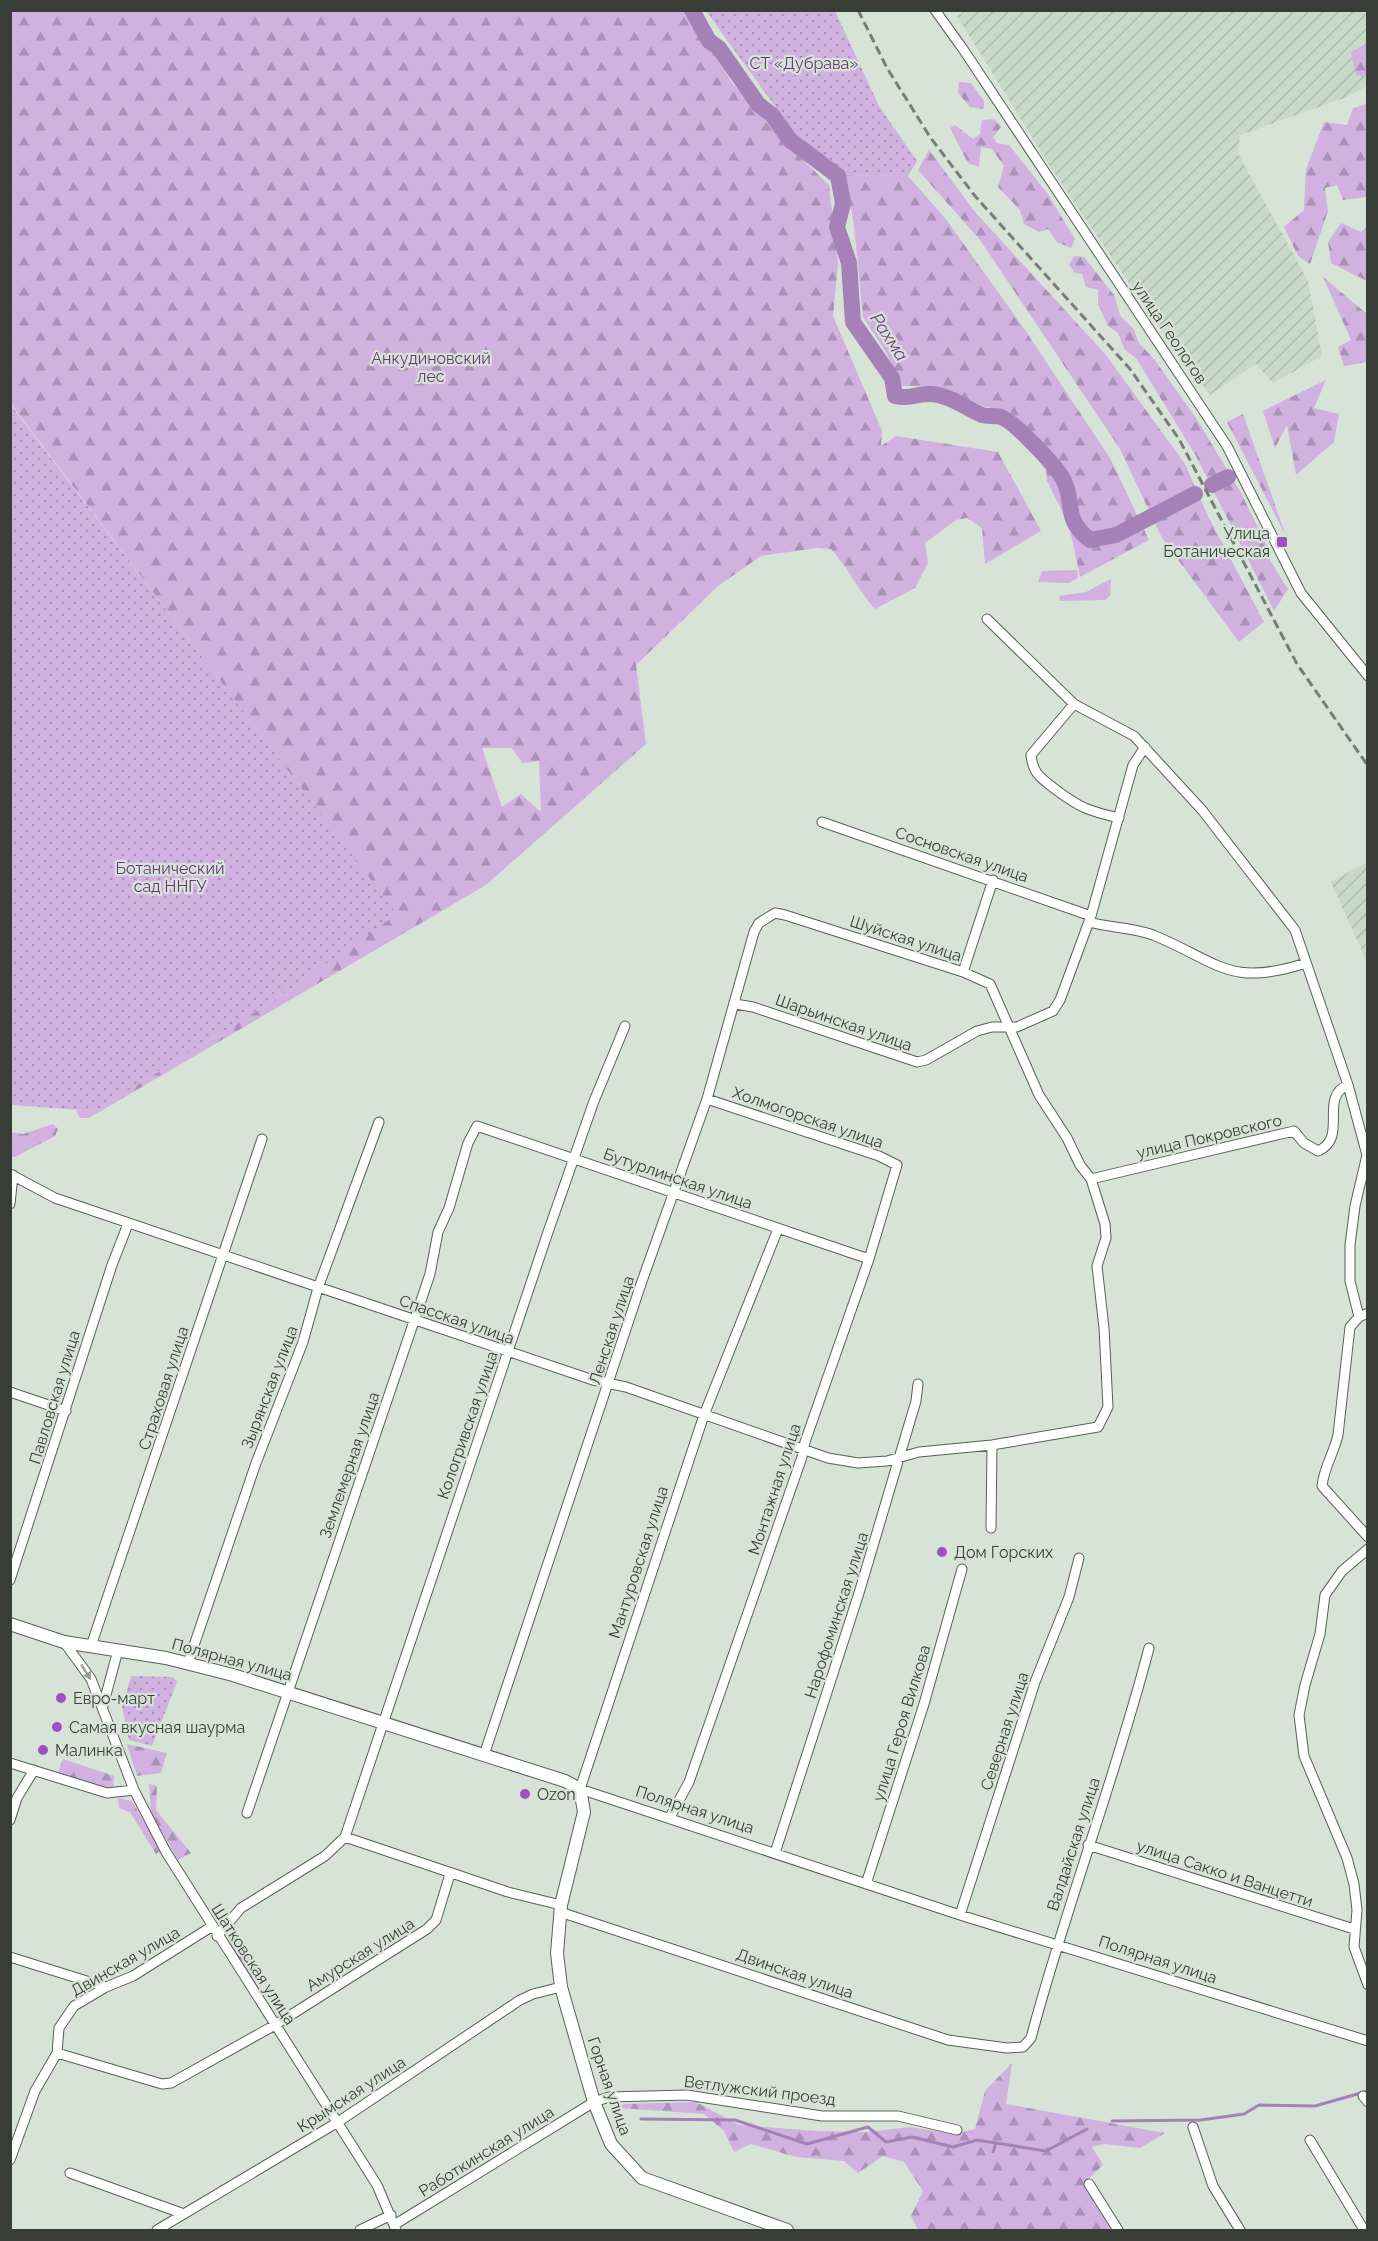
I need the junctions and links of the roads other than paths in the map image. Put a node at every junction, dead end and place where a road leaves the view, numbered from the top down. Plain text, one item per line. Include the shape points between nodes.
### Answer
1 (935, 10) edge
2 (987, 619) dead end
3 (1368, 676) edge
4 (1074, 704) junction
5 (1145, 747) junction
6 (1119, 818) junction
7 (822, 822) dead end
8 (993, 880) junction
9 (767, 916) joint
10 (1090, 919) junction
11 (1306, 963) junction
12 (963, 972) junction
13 (735, 1004) junction
14 (625, 1026) dead end
15 (1007, 1027) junction
16 (1348, 1085) junction
17 (707, 1099) junction
18 (379, 1122) dead end
19 (477, 1126) joint
20 (262, 1139) dead end
21 (574, 1159) junction
22 (897, 1165) joint
23 (12, 1174) edge
24 (1091, 1179) junction
25 (674, 1193) junction
26 (10, 1204) edge
27 (128, 1224) junction
28 (778, 1229) junction
29 (225, 1255) junction
30 (869, 1259) junction
31 (318, 1288) junction
32 (1363, 1315) edge
33 (414, 1320) junction
34 (508, 1352) junction
35 (609, 1383) junction
36 (918, 1384) dead end
37 (10, 1392) edge
38 (66, 1411) junction
39 (704, 1415) junction
40 (992, 1446) junction
41 (804, 1450) junction
42 (900, 1457) junction
43 (991, 1528) dead end
44 (1368, 1537) edge
45 (1368, 1549) edge
46 (1079, 1558) dead end
47 (962, 1569) dead end
48 (10, 1580) edge
49 (10, 1624) edge
50 (64, 1642) junction
51 (91, 1646) junction
52 (1149, 1648) dead end
53 (118, 1650) junction
54 (188, 1663) junction
55 (290, 1691) junction
56 (103, 1706) junction
57 (382, 1722) junction
58 (484, 1755) junction
59 (10, 1763) edge
60 (34, 1770) junction
61 (580, 1789) junction
62 (134, 1790) junction
63 (247, 1813) dead end
64 (670, 1818) junction
65 (10, 1820) edge
66 (345, 1837) junction
67 (1088, 1845) junction
68 (775, 1853) junction
69 (450, 1874) junction
70 (866, 1884) junction
71 (560, 1909) junction
72 (960, 1915) junction
73 (211, 1927) junction
74 (1354, 1929) junction
75 (217, 1936) junction
76 (1056, 1944) junction
77 (10, 1957) edge
78 (1368, 1985) edge
79 (106, 1987) junction
80 (561, 1987) junction
81 (275, 2025) junction
82 (1367, 2042) edge
83 (1023, 2047) joint
84 (57, 2053) junction
85 (594, 2102) junction
86 (338, 2122) junction
87 (1193, 2127) dead end
88 (957, 2130) dead end
89 (1310, 2140) dead end
90 (11, 2157) edge
91 (70, 2173) dead end
92 (1089, 2184) dead end
93 (184, 2214) junction
94 (391, 2215) junction
95 (395, 2228) edge
96 (157, 2230) edge
97 (360, 2230) edge
98 (787, 2230) edge
99 (1118, 2230) edge
100 (1240, 2230) edge
101 (1364, 2230) edge

1 - 3 street, улица Геологов via 1227,446 1301,593
2 - 4 street
4 - 5 street via 1134,736
4 - 6 street via 1031,755 1033,769 1066,800
5 - 6 street, Шарьинская улица via 1133,765
5 - 11 street via 1202,810 1295,930
6 - 10 street, Шарьинская улица
7 - 8 street, Сосновская улица
8 - 10 street, Сосновская улица
8 - 12 street
9 - 12 street, Шуйская улица via 785,915
9 - 13 street, Ленская улица via 754,932
10 - 11 street, Сосновская улица via 1104,927 1138,930 1237,973 1269,974
10 - 15 street, Шарьинская улица via 1053,1011 1017,1027
11 - 16 street
12 - 15 street, Шуйская улица via 990,984
13 - 15 street, Шарьинская улица via 917,1062 977,1031
13 - 17 street, Ленская улица
14 - 21 street, Кологривская улица
15 - 24 street via 1040,1095
16 - 24 street, улица Покровского via 1336,1092 1333,1134 1318,1151 1294,1131
16 - 32 street via 1367,1155 1350,1245 1350,1281
17 - 22 street, Холмогорская улица
17 - 25 street, Ленская улица
18 - 31 street, Зырянская улица
19 - 21 street, Бутурлинская улица
19 - 33 street, Землемерная улица via 438,1232 430,1274
20 - 29 street, Страховая улица
21 - 25 street, Бутурлинская улица
21 - 34 street, Кологривская улица
22 - 30 street, Монтажная улица
23 - 26 street
23 - 27 street, Спасская улица via 55,1198
24 - 40 street, Спасская улица via 1106,1238 1097,1266 1107,1407 1098,1427
25 - 28 street, Бутурлинская улица
25 - 35 street, Ленская улица
27 - 29 street, Спасская улица
27 - 38 street, Павловская улица
28 - 30 street, Бутурлинская улица
28 - 39 street, Мантуровская улица
29 - 31 street, Спасская улица
29 - 51 street, Страховая улица
30 - 41 street, Монтажная улица
31 - 33 street, Спасская улица
31 - 54 street, Зырянская улица via 303,1342 256,1463
32 - 44 street via 1350,1327 1338,1435 1322,1486
33 - 34 street, Спасская улица
33 - 55 street, Землемерная улица
34 - 35 street, Спасская улица
34 - 57 street, Кологривская улица
35 - 39 street, Спасская улица
35 - 58 street, Ленская улица
36 - 42 street, Нарофоминская улица
37 - 38 street
38 - 48 street, Павловская улица
39 - 41 street, Спасская улица
39 - 61 street, Мантуровская улица
40 - 42 street, Спасская улица
40 - 43 street
41 - 42 street, Спасская улица via 858,1463
41 - 64 street, Монтажная улица via 689,1782
42 - 68 street, Нарофоминская улица
45 - 74 street via 1342,1571 1325,1595 1320,1634 1301,1701 1300,1739 1312,1778 1347,1858 1356,1901
46 - 72 street, Северная улица
47 - 70 street, улица Героя Вилкова via 924,1704
49 - 50 main road, Полярная улица
50 - 51 main road, Полярная улица
50 -> 56 street, Шатковская улица via 86,1671
51 - 53 main road, Полярная улица
52 - 67 street, Валдайская улица
53 - 54 main road, Полярная улица
53 - 56 street
54 - 55 main road, Полярная улица
55 - 57 main road, Полярная улица
55 - 63 street, Землемерная улица
56 - 62 street, Шатковская улица
57 - 58 main road, Полярная улица
57 - 66 street, Кологривская улица
58 - 61 main road, Полярная улица
59 - 60 street
60 - 62 street via 107,1793
60 - 65 street via 17,1798
61 - 64 street, Полярная улица
61 - 71 main road, Мантуровская улица via 584,1812
62 - 73 street, Шатковская улица
64 - 68 street, Полярная улица
66 - 69 street, Двинская улица
66 - 75 street via 325,1856 241,1908
67 - 74 street, улица Сакко и Ванцетти
67 - 76 street, Валдайская улица
68 - 70 street, Полярная улица
69 - 71 street, Двинская улица
69 - 81 street, Амурская улица via 436,1920 427,1929
70 - 72 street, Полярная улица
71 - 80 main road, Горная улица via 557,1953
71 - 83 street, Двинская улица via 948,2040
72 - 76 street, Полярная улица
73 - 75 street, Шатковская улица
73 - 79 street, Двинская улица via 133,1976
74 - 78 street via 1354,1947
75 - 81 street, Шатковская улица
76 - 82 street, Полярная улица
76 - 83 street, Валдайская улица via 1031,2038
77 - 79 street
79 - 84 street, Двинская улица via 74,2006 66,2016 59,2028
80 - 85 main road, Горная улица
80 - 86 street, Крымская улица via 520,2000
81 - 84 street, Амурская улица via 171,2083 162,2084
81 - 86 street, Шатковская улица
84 - 90 street, Двинская улица via 35,2091
85 - 88 street, Ветлужский проезд via 609,2097 687,2095 822,2116 898,2116
85 - 95 street, Работкинская улица
85 - 98 main road, Горная улица via 610,2144 642,2178
86 - 93 street, Крымская улица
86 - 94 street, Шатковская улица
87 - 100 street via 1213,2186
89 - 101 street
91 - 93 street
92 - 99 street
93 - 96 street, Крымская улица
94 - 95 street, Шатковская улица
94 - 97 street

